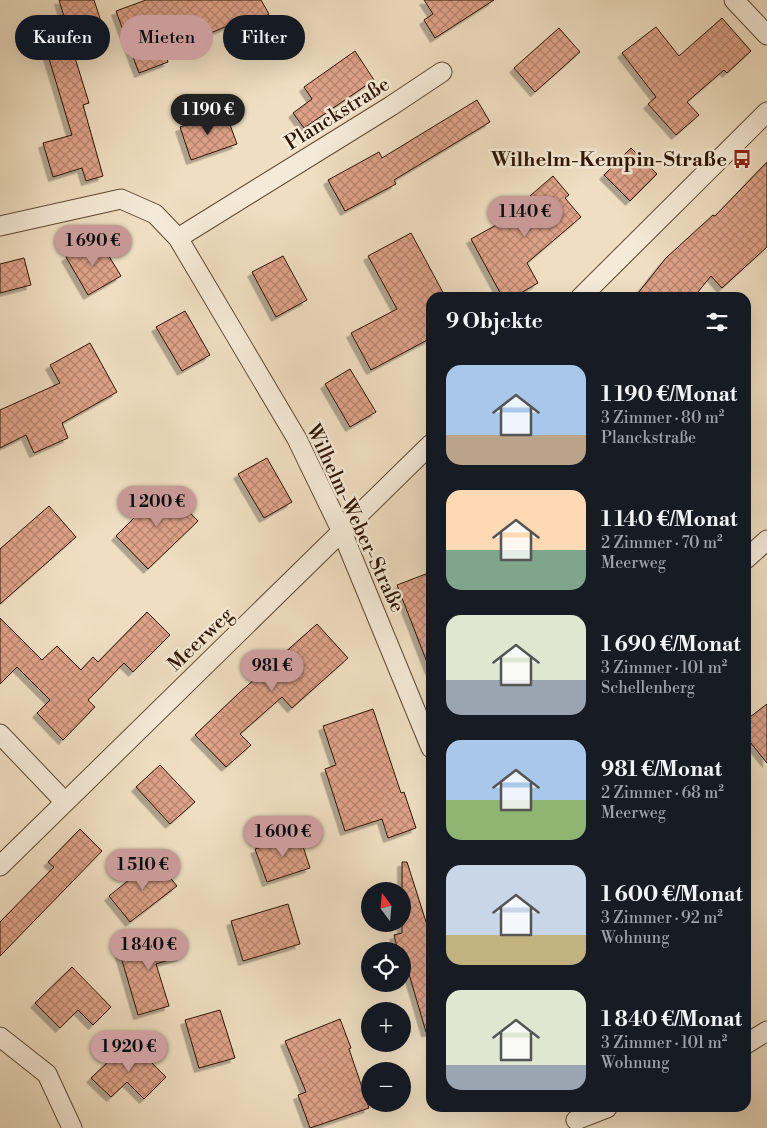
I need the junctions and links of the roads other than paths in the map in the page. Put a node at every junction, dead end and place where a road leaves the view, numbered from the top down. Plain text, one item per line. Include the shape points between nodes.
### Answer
1 (734, 0) edge
2 (767, 35) edge
3 (442, 72) dead end
4 (767, 112) edge
5 (0, 226) edge
6 (178, 238) junction
7 (586, 292) edge
8 (426, 449) edge
9 (342, 532) junction
10 (767, 540) edge
11 (751, 554) edge
12 (0, 734) edge
13 (426, 736) edge
14 (65, 802) junction
15 (0, 866) edge
16 (767, 1031) edge
17 (0, 1037) edge
18 (751, 1041) edge
19 (594, 1112) edge
20 (575, 1118) edge
21 (72, 1128) edge

1 - 2 street
3 - 6 street, Planckstraße
4 - 7 street
5 - 6 street, Wilhelm-Weber-Straße via 121,200 156,214
6 - 9 street, Wilhelm-Weber-Straße via 297,440
8 - 9 street, Meerweg
9 - 13 street, Wilhelm-Weber-Straße
9 - 14 street, Meerweg
10 - 11 street
12 - 14 street
14 - 15 street, Meerweg
16 - 18 street
17 - 21 street via 47,1074
19 - 20 street

